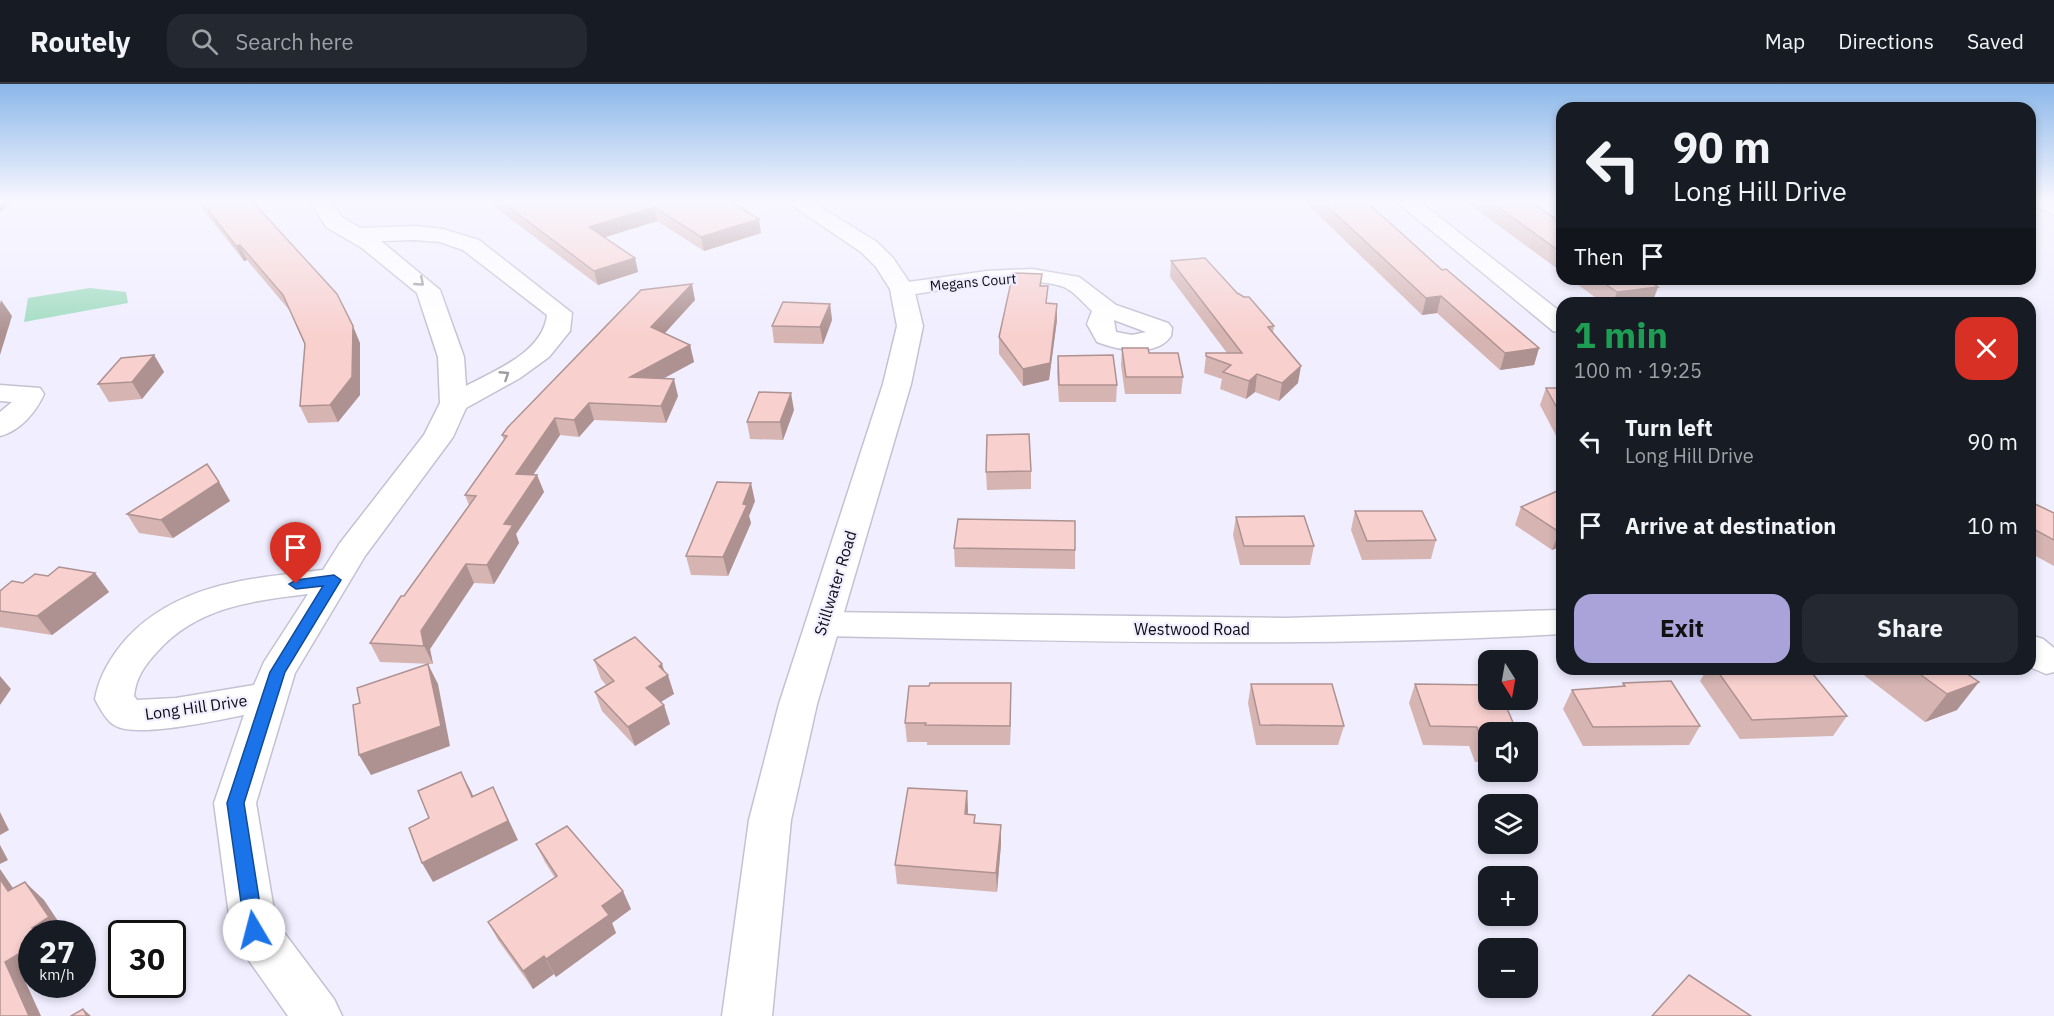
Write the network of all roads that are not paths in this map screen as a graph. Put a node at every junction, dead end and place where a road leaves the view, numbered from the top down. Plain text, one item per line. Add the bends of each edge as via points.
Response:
1 (373, 245) edge
2 (472, 245) edge
3 (867, 245) edge
4 (1461, 245) edge
5 (902, 289) junction
6 (1105, 309) dead end
7 (1556, 321) edge
8 (0, 393) edge
9 (454, 403) junction
10 (0, 427) edge
11 (334, 580) junction
12 (1556, 622) edge
13 (823, 624) junction
14 (270, 696) junction
15 (317, 1016) edge
16 (747, 1016) edge

1 -> 9 street, Long Hill Drive via 428,290 452,357
9 -> 2 street via 533,356 556,333 560,313
3 - 5 street, Stillwater Road via 885,263
4 - 7 street
5 - 6 street, Megans Court via 1017,277 1054,278 1078,285
5 - 13 street, Stillwater Road via 909,326 897,384
8 - 10 street via 30,394 26,405
9 - 11 street, Long Hill Drive via 438,437
11 - 14 street, Long Hill Drive via 278,672
11 - 14 street, Long Hill Drive via 238,592 196,604 170,617 142,644 117,678 114,699 128,715 176,713
12 - 13 street, Westwood Road via 1448,630
13 - 16 street, Stillwater Road via 798,704 770,820
14 - 15 street, Long Hill Drive via 235,803 254,930

